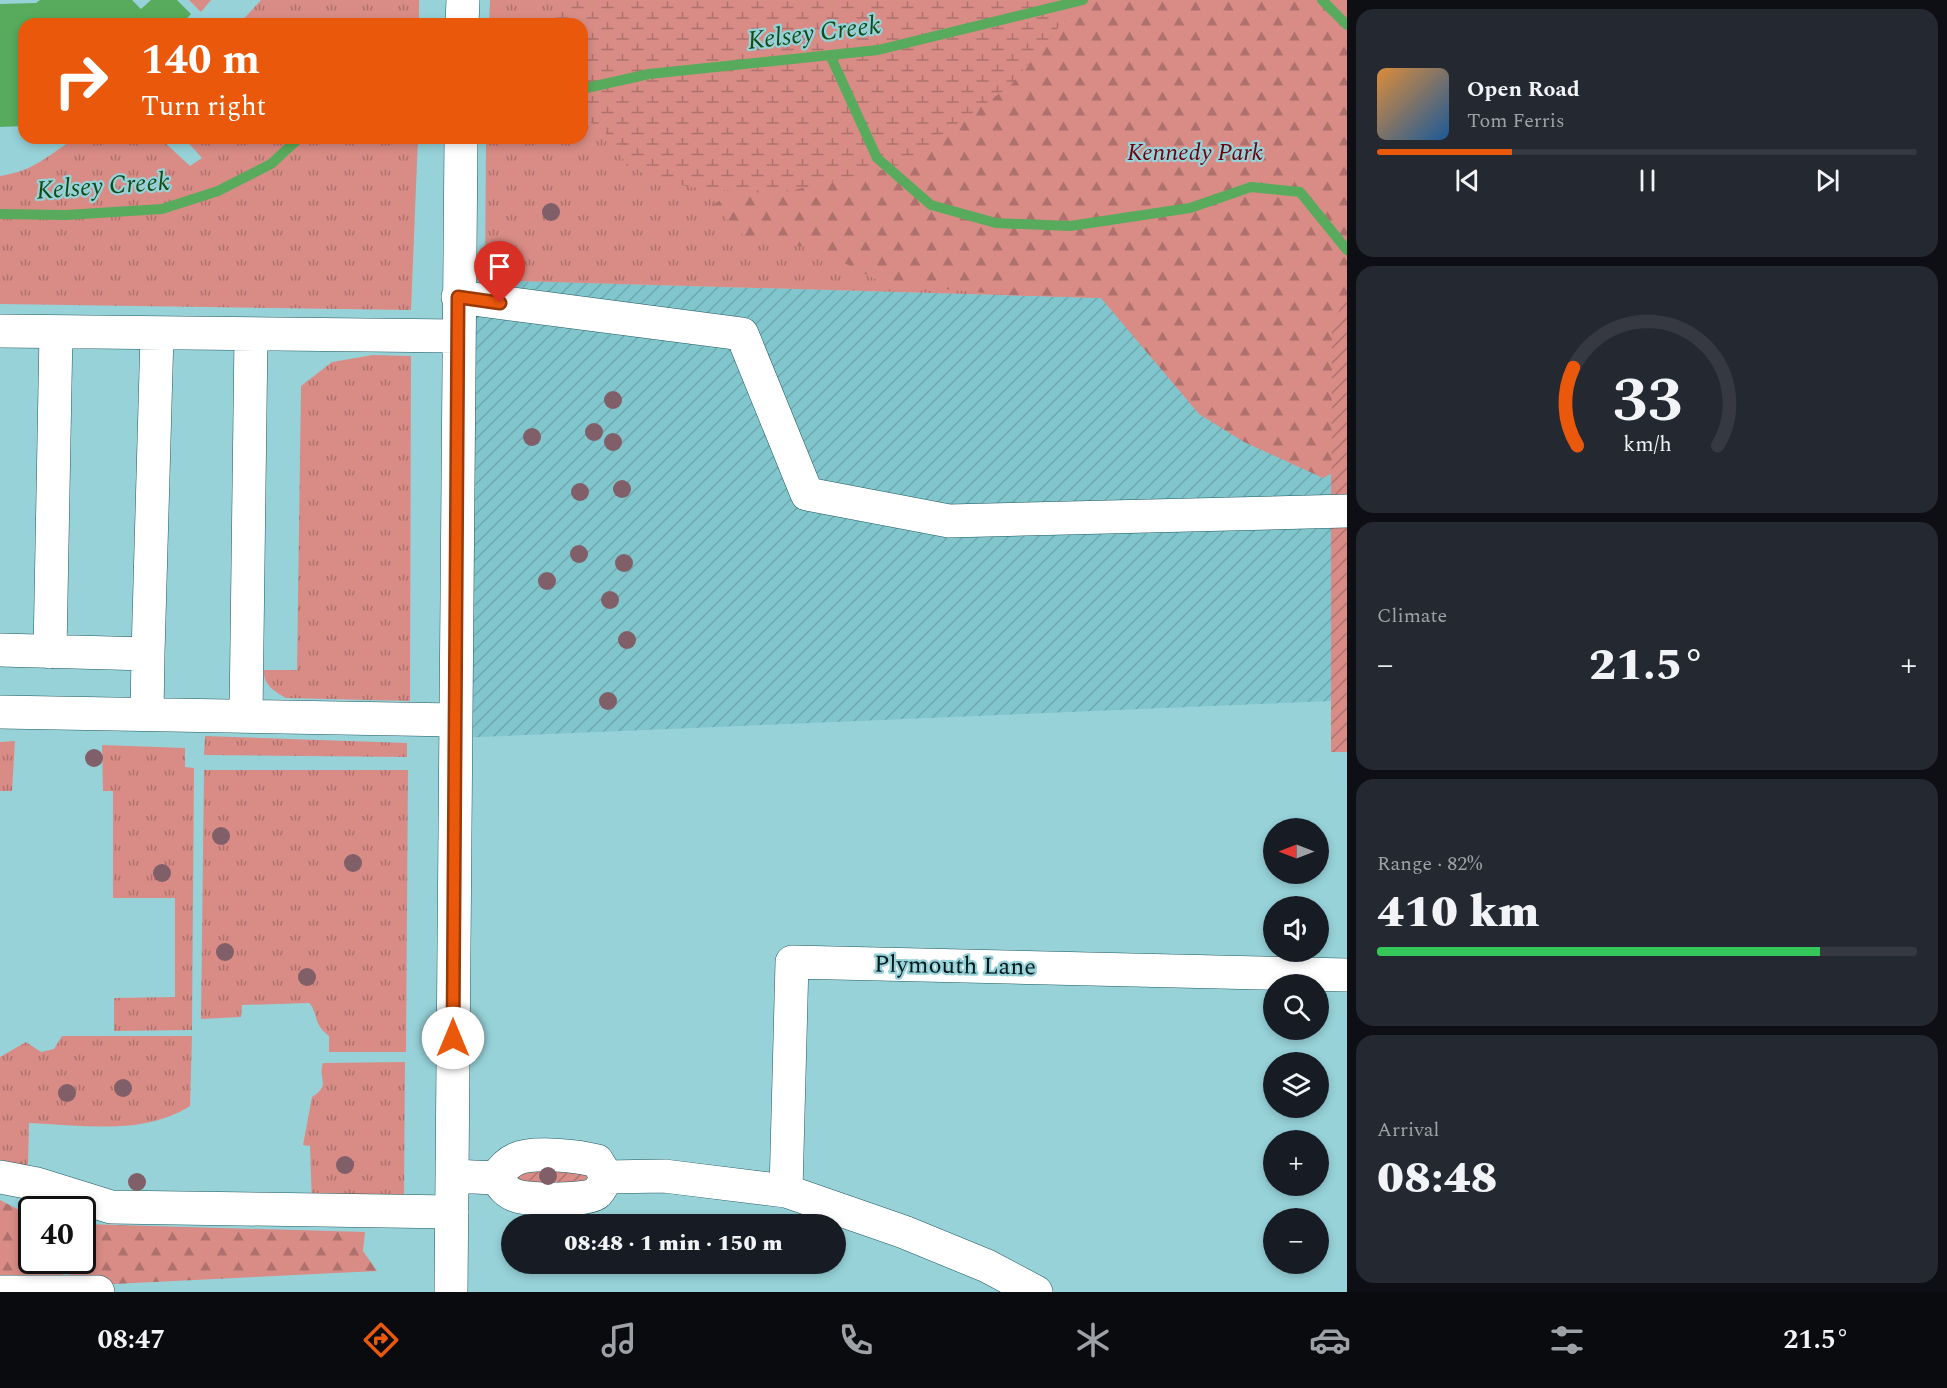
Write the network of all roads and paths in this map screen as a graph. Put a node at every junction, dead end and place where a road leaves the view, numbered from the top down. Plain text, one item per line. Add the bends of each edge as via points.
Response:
1 (463, 0) edge
2 (462, 18) edge
3 (461, 144) edge
4 (458, 297) junction
5 (0, 331) edge
6 (56, 332) junction
7 (157, 334) junction
8 (250, 335) junction
9 (457, 336) junction
10 (1347, 511) edge
11 (0, 650) edge
12 (50, 652) junction
13 (148, 654) junction
14 (0, 712) edge
15 (147, 714) junction
16 (246, 716) junction
17 (455, 720) junction
18 (1347, 975) edge
19 (452, 1176) junction
20 (0, 1177) edge
21 (786, 1191) junction
22 (452, 1212) junction
23 (0, 1292) edge
24 (98, 1292) edge
25 (451, 1292) edge
26 (1036, 1292) edge

1 - 2 street
3 - 4 street
4 - 9 street
4 - 10 street via 742,334 807,494 949,521
5 - 6 street
6 - 7 street
6 - 12 street
7 - 8 street
7 - 13 street
8 - 9 street
8 - 16 street
9 - 17 street
11 - 12 street
12 - 13 street
13 - 15 street
14 - 15 street
15 - 16 street
16 - 17 street
17 - 19 street
18 - 21 street, Plymouth Lane via 792,962
19 - 21 street via 496,1178 518,1197 588,1198 596,1194 607,1177 663,1176
19 - 22 street
20 - 22 street via 111,1207
21 - 26 street via 904,1232 987,1266
22 - 25 street
23 - 24 street

